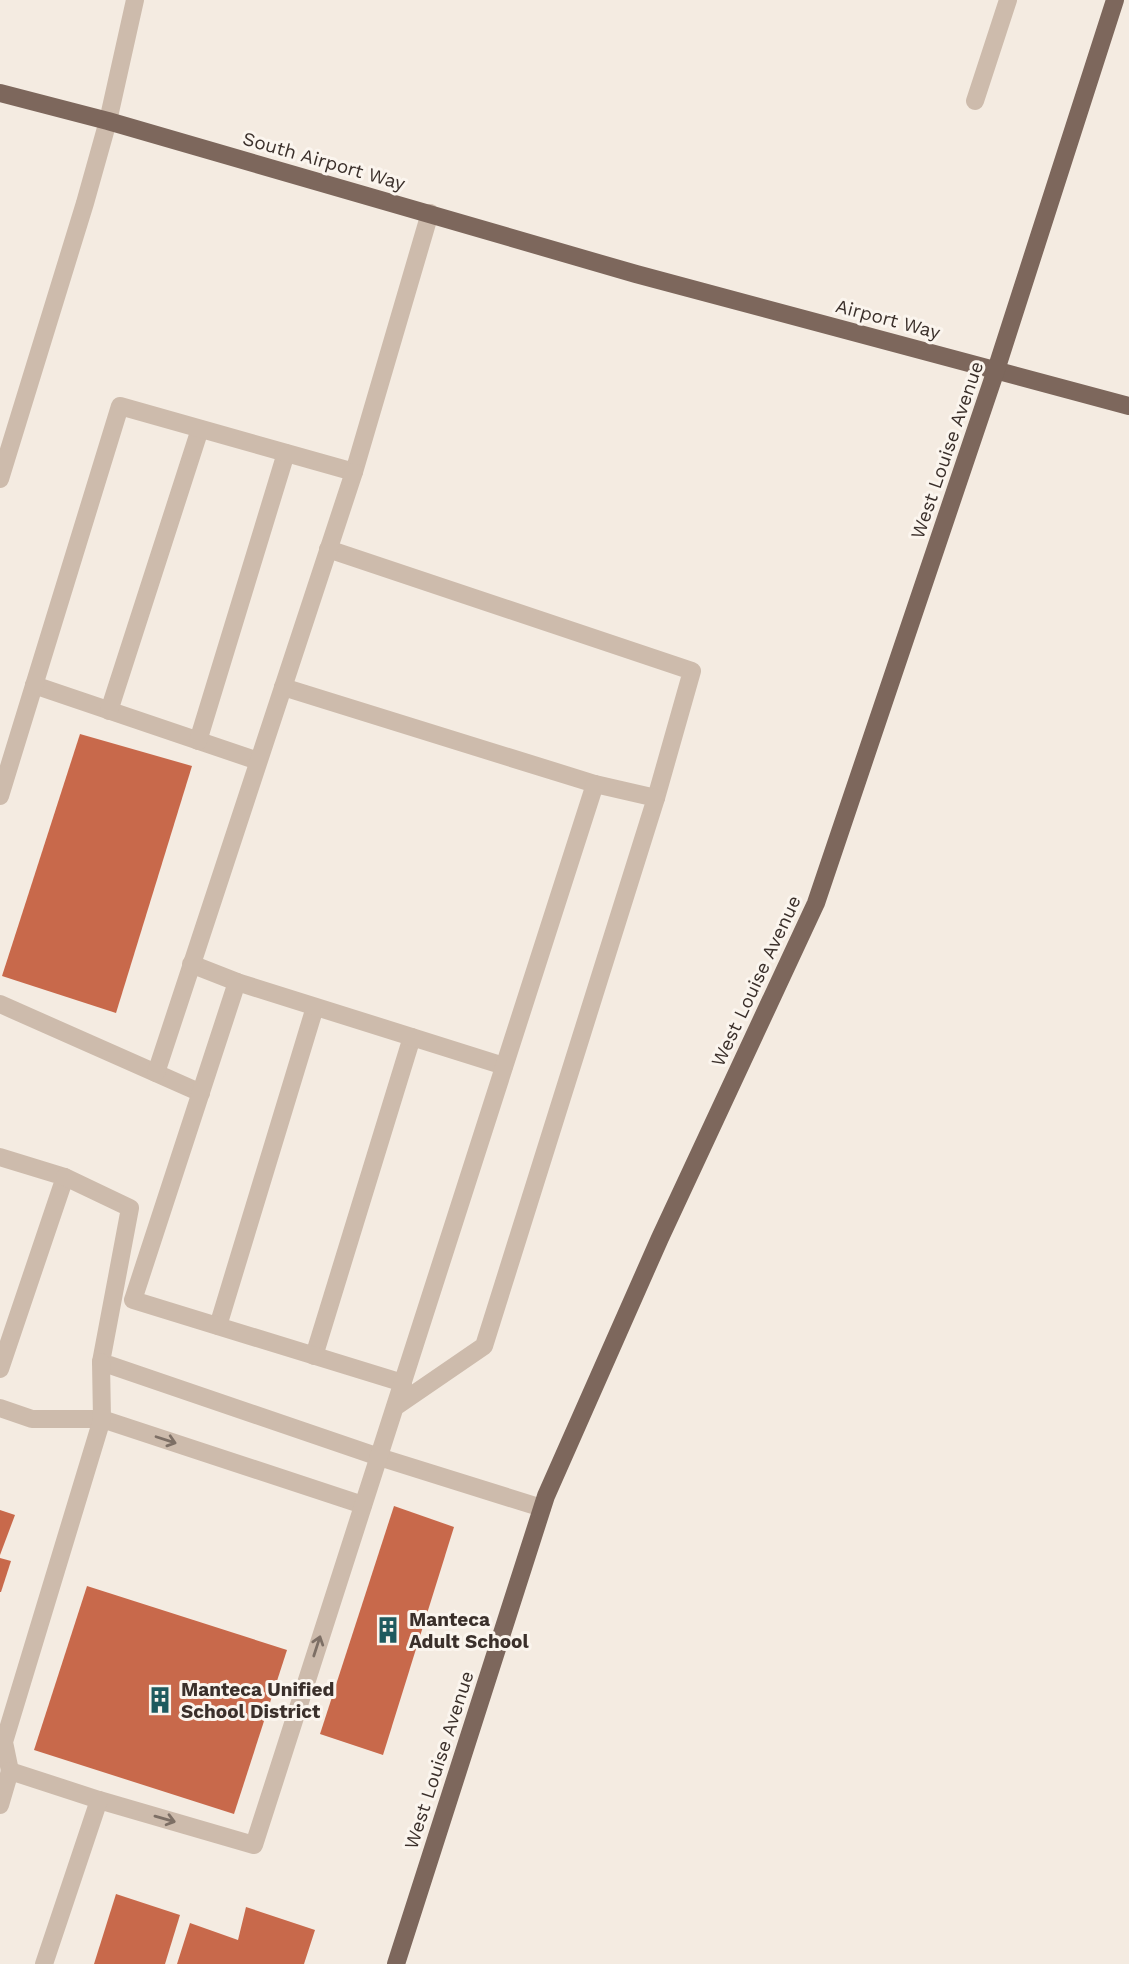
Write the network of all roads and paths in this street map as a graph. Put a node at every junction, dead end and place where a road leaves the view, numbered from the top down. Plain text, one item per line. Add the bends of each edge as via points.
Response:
1 (135, 0) edge
2 (1008, 0) edge
3 (1115, 0) edge
4 (0, 93) edge
5 (975, 100) dead end
6 (108, 121) junction
7 (430, 213) junction
8 (636, 274) joint
9 (996, 370) junction
10 (1129, 406) edge
11 (200, 429) junction
12 (286, 453) junction
13 (354, 472) junction
14 (0, 479) edge
15 (328, 549) junction
16 (34, 685) junction
17 (283, 687) junction
18 (109, 711) junction
19 (198, 741) junction
20 (258, 761) junction
21 (596, 784) junction
22 (0, 796) edge
23 (656, 798) junction
24 (191, 964) junction
25 (237, 982) junction
26 (0, 1004) edge
27 (315, 1007) junction
28 (412, 1037) junction
29 (505, 1066) junction
30 (156, 1073) junction
31 (201, 1093) junction
32 (0, 1157) edge
33 (65, 1177) junction
34 (114, 1294) junction
35 (133, 1300) junction
36 (218, 1326) junction
37 (314, 1356) junction
38 (101, 1362) junction
39 (0, 1369) edge
40 (402, 1383) junction
41 (395, 1407) junction
42 (0, 1408) edge
43 (102, 1419) junction
44 (379, 1457) junction
45 (363, 1506) junction
46 (542, 1508) junction
47 (10, 1771) junction
48 (99, 1800) junction
49 (0, 1805) edge
50 (44, 1964) edge
51 (396, 1964) edge

1 - 6 street
2 - 5 street
3 - 9 main road, West Louise Avenue
4 - 6 main road, South Airport Way
6 - 7 main road, South Airport Way
6 - 14 street
7 - 8 main road, South Airport Way
7 - 13 street
8 - 9 main road, Airport Way
9 - 10 main road, Airport Way
9 - 46 main road, West Louise Avenue via 816,903 660,1238
11 - 12 street
11 - 16 street via 120,407
11 - 18 street
12 - 13 street
12 - 19 street
13 - 15 street
15 - 17 street
15 - 23 street via 692,671
16 - 18 street
16 - 22 street
17 - 20 street
17 - 21 street
18 - 19 street
19 - 20 street
20 - 24 street
21 - 23 street
21 - 29 street
23 - 41 street via 484,1346
24 - 25 street
24 - 30 street
25 - 27 street
25 - 31 street
26 - 30 street
27 - 28 street
27 - 36 street
28 - 29 street
28 - 37 street
29 - 40 street
30 - 31 street
31 - 35 street
32 - 33 street
33 - 34 street via 130,1208
33 - 39 street
34 - 35 street
34 - 38 street
35 - 36 street
36 - 37 street
37 - 40 street
38 - 43 street
38 - 44 street
40 - 41 street
41 - 44 street
42 - 43 street via 32,1419
43 -> 45 street
43 - 47 street via 4,1742
44 - 45 street
44 - 46 street
48 -> 45 street via 254,1844
46 - 51 main road, West Louise Avenue
47 - 48 street
47 - 49 street
48 - 50 street

